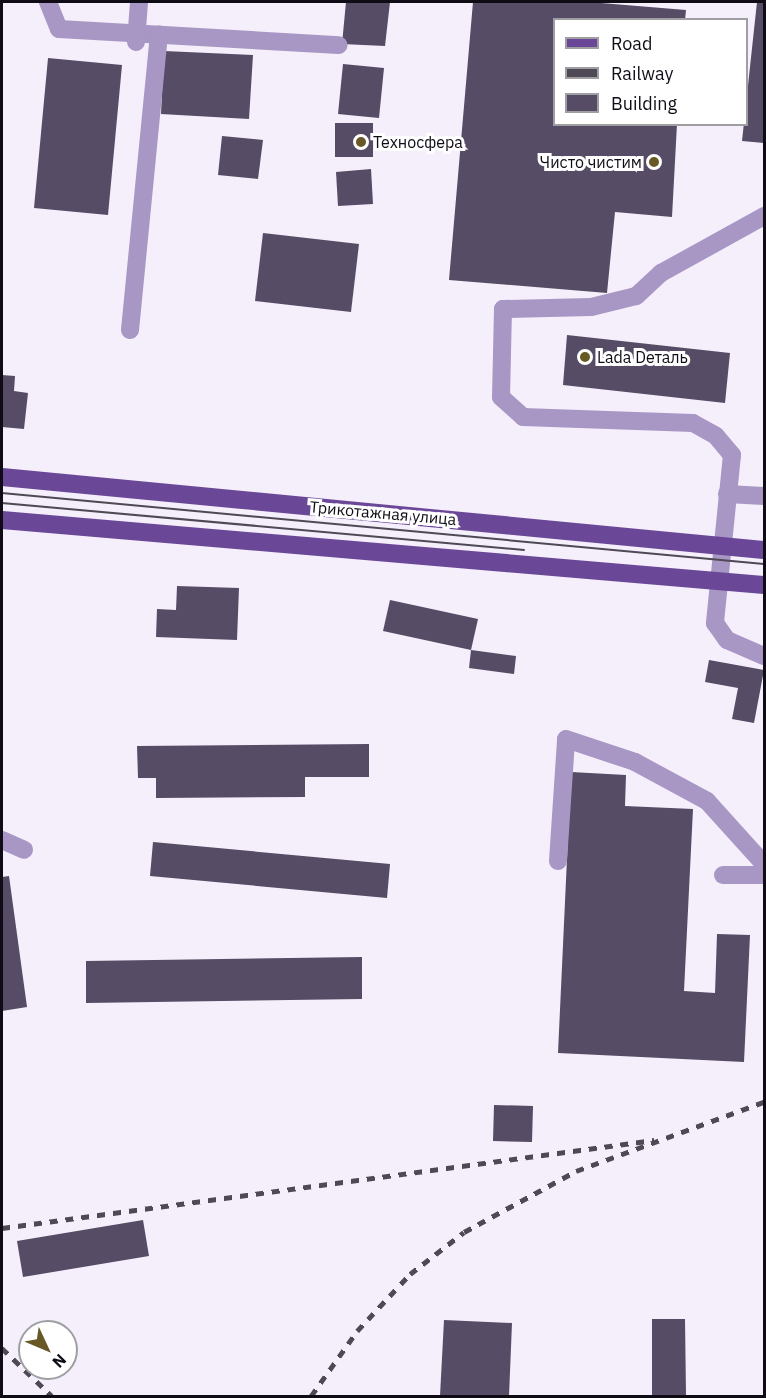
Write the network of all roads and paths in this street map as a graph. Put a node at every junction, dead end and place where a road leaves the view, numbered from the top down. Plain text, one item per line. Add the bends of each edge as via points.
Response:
1 (48, 2) edge
2 (140, 2) edge
3 (159, 34) junction
4 (136, 37) junction
5 (339, 45) dead end
6 (765, 216) edge
7 (130, 330) dead end
8 (2, 477) edge
9 (727, 494) junction
10 (765, 496) edge
11 (2, 519) edge
12 (723, 545) junction
13 (765, 550) edge
14 (721, 581) junction
15 (765, 585) edge
16 (765, 656) edge
17 (2, 840) edge
18 (24, 850) dead end
19 (558, 861) dead end
20 (765, 864) edge
21 (723, 875) dead end
22 (765, 875) edge

1 - 4 street via 59,29
2 - 4 street
3 - 4 street
3 - 5 street
3 - 7 street
6 - 9 street via 661,273 636,296 591,307 503,309 501,397 523,417 693,423 716,436 732,455
8 - 12 main road, Трикотажная улица
9 - 10 street
9 - 12 street
11 - 14 main road
12 - 13 main road, Трикотажная улица
12 - 14 street
14 - 15 main road
14 - 16 street via 716,623 727,640
17 - 18 street
19 - 20 street via 566,739 635,762 707,801
21 - 22 street

